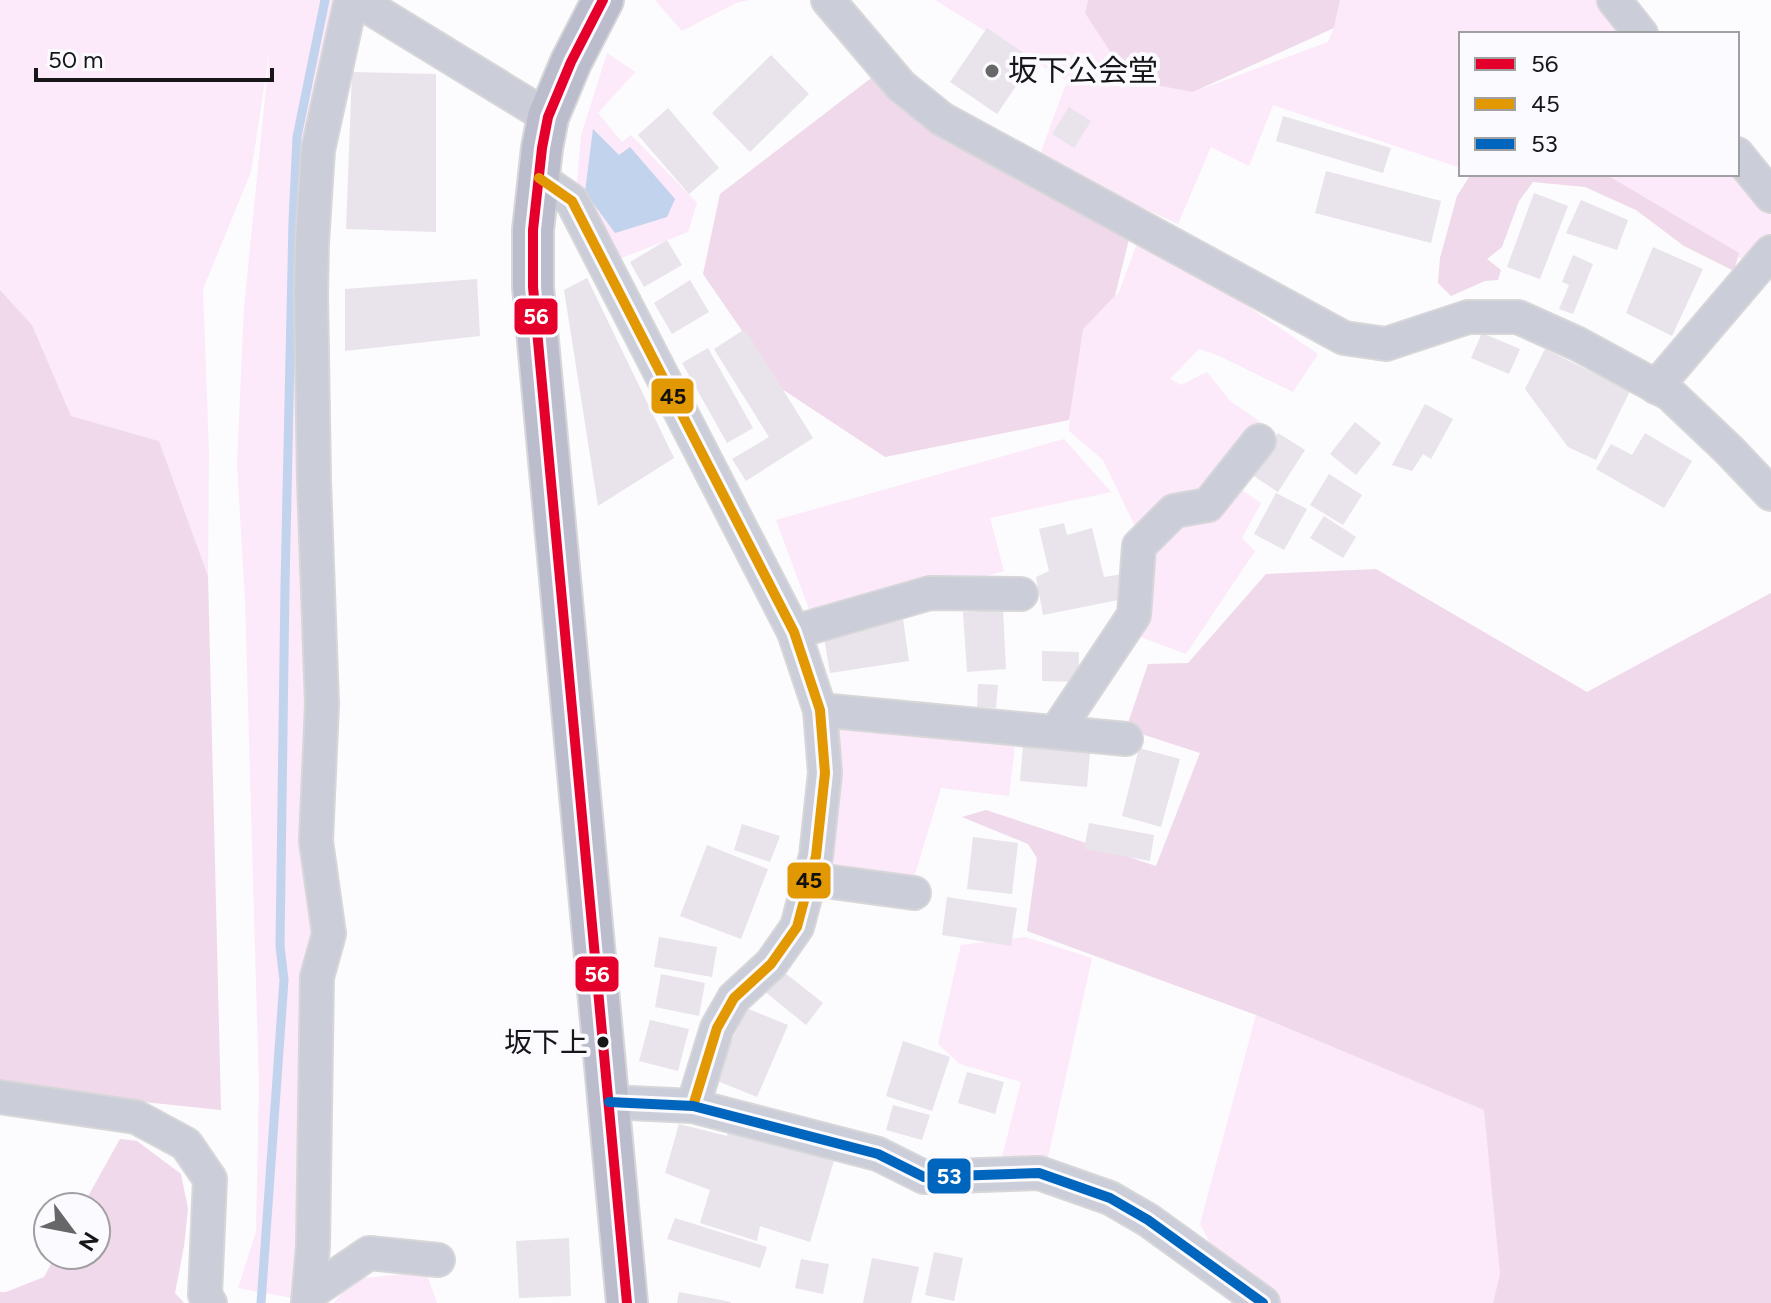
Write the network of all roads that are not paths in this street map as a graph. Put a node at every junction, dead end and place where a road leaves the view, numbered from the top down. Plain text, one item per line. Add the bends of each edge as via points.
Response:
1 (354, 0) edge
2 (603, 0) edge
3 (828, 0) edge
4 (1614, 0) edge
5 (1639, 32) edge
6 (548, 117) junction
7 (1739, 156) edge
8 (539, 178) junction
9 (1771, 196) edge
10 (1771, 252) edge
11 (1656, 387) junction
12 (1259, 441) dead end
13 (1771, 494) edge
14 (1021, 594) dead end
15 (794, 632) junction
16 (820, 710) junction
17 (1056, 732) junction
18 (1126, 739) dead end
19 (810, 879) junction
20 (914, 893) dead end
21 (0, 1097) edge
22 (609, 1102) junction
23 (693, 1106) junction
24 (438, 1260) dead end
25 (309, 1298) edge
26 (210, 1303) edge
27 (627, 1303) edge
28 (1263, 1303) edge

1 - 6 street
1 - 25 street via 318,150 312,242 322,704 316,841 329,934 317,977
2 - 6 main road
3 - 11 street via 901,86 942,119 1344,338 1386,344 1468,317 1518,317
4 - 5 street
6 - 8 main road
7 - 9 street
8 - 15 street via 572,201
8 - 22 main road via 533,287
10 - 11 street
11 - 13 street via 1710,431
12 - 17 street via 1208,505 1174,511 1139,546 1134,615
14 - 15 street via 930,593
15 - 16 street
16 - 17 street
16 - 19 street via 825,773
17 - 18 street
19 - 20 street
19 - 23 street via 797,927 771,964 734,998 717,1028
21 - 26 street via 136,1117 186,1144 210,1179 205,1295
22 - 23 street
22 - 27 main road
23 - 28 street via 878,1154 924,1177 1039,1173 1110,1198 1148,1220
24 - 25 street via 369,1253

